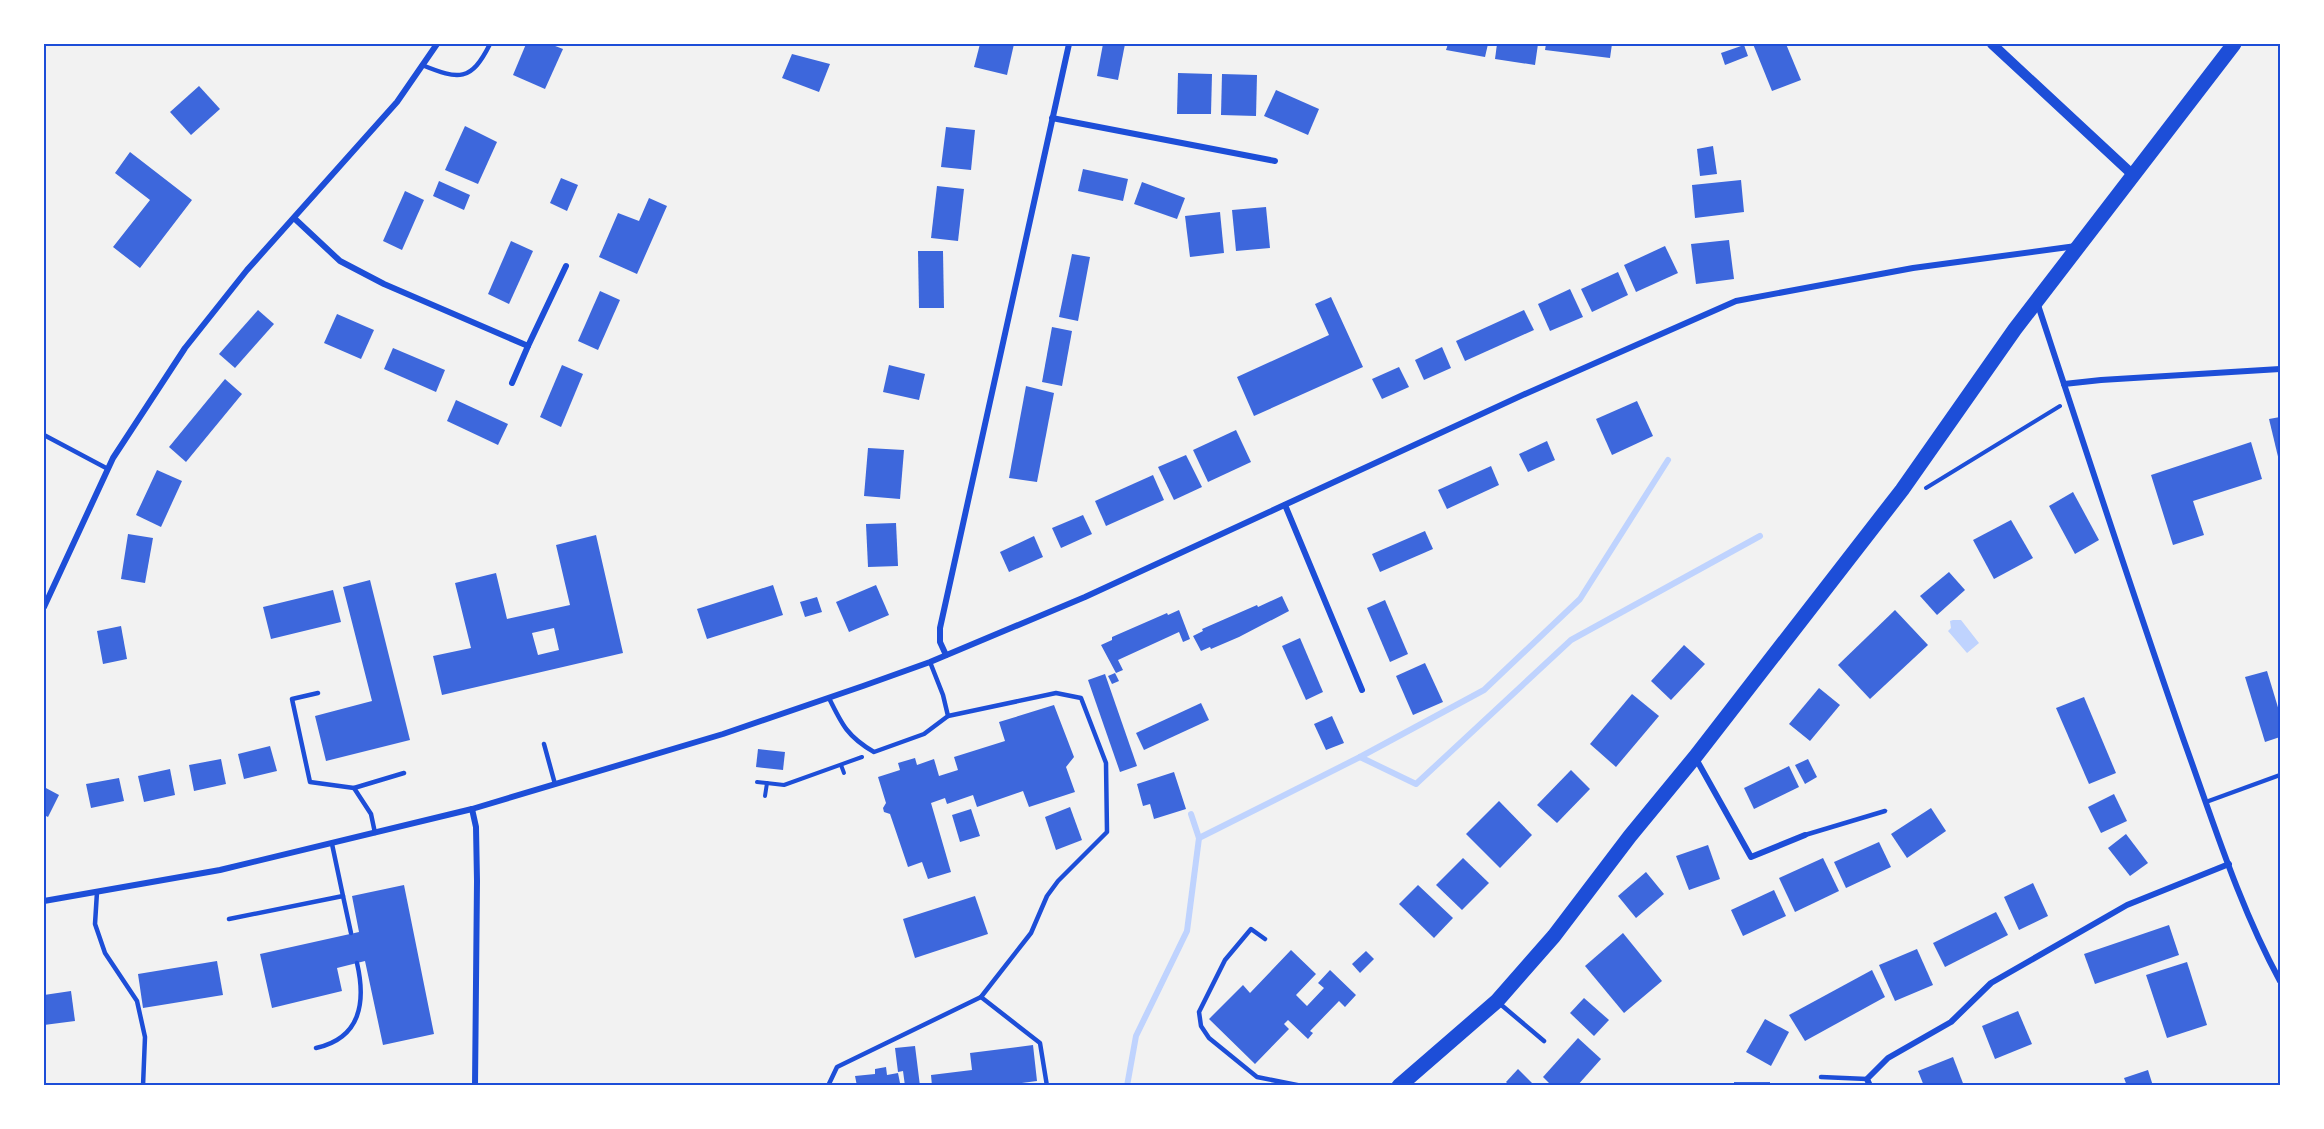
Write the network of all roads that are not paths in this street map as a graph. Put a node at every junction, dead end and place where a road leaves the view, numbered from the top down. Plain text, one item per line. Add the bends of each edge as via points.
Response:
1 (437, 44) edge
2 (490, 44) edge
3 (1069, 44) edge
4 (1992, 44) edge
5 (2234, 44) edge
6 (422, 65) junction
7 (1052, 118) junction
8 (1275, 161) dead end
9 (2133, 175) junction
10 (294, 218) junction
11 (2078, 246) junction
12 (566, 266) dead end
13 (2036, 301) junction
14 (528, 346) junction
15 (2280, 369) edge
16 (512, 382) dead end
17 (2064, 384) junction
18 (44, 435) edge
19 (108, 469) junction
20 (1285, 505) junction
21 (44, 607) edge
22 (946, 656) junction
23 (930, 662) junction
24 (1362, 690) dead end
25 (318, 693) dead end
26 (829, 698) junction
27 (948, 716) junction
28 (544, 744) dead end
29 (1695, 757) junction
30 (404, 773) dead end
31 (2280, 775) edge
32 (555, 784) junction
33 (354, 788) junction
34 (2206, 802) junction
35 (472, 809) junction
36 (1885, 811) dead end
37 (375, 833) junction
38 (1805, 835) joint
39 (332, 844) junction
40 (2229, 864) junction
41 (97, 892) junction
42 (343, 896) junction
43 (44, 901) edge
44 (229, 918) dead end
45 (351, 933) dead end
46 (1265, 939) dead end
47 (357, 963) dead end
48 (2280, 981) edge
49 (981, 997) junction
50 (1497, 1001) junction
51 (1544, 1041) dead end
52 (316, 1048) dead end
53 (1821, 1077) dead end
54 (1869, 1082) edge
55 (143, 1086) edge
56 (475, 1086) edge
57 (828, 1086) edge
58 (1047, 1086) edge
59 (1302, 1086) edge
60 (1399, 1086) edge

1 - 6 street
2 - 6 lane via 473,70 462,74
3 - 7 street
4 - 9 street
5 - 9 main road
6 - 10 street via 397,102
7 - 8 street
7 - 22 street via 940,628
9 - 11 main road
10 - 14 street via 340,261
10 - 19 street via 185,348
11 - 13 main road
11 - 20 street via 1912,268 1736,301
12 - 14 street
13 - 17 street
13 - 29 main road via 1902,490
14 - 16 street
15 - 17 street
17 - 34 street
18 - 19 lane
19 - 21 street
20 - 22 street
20 - 24 street
22 - 23 street
23 - 26 street
23 - 27 lane
25 - 33 lane via 292,699 310,782
26 - 27 lane via 843,728 874,752 924,734
26 - 32 street
27 - 49 lane via 1056,693 1081,698 1106,763 1107,832 1052,889 1031,933
28 - 32 lane
29 - 38 street via 1751,857
29 - 50 main road via 1554,936
30 - 33 lane
31 - 34 lane
32 - 35 street
33 - 37 lane via 371,814
34 - 40 street
35 - 37 street
35 - 56 street via 477,881
36 - 38 lane
37 - 39 street
39 - 41 street via 220,870
39 - 42 lane
40 - 48 street
40 - 54 street via 2127,905 1991,983 1951,1022 1888,1058
41 - 43 street
41 - 55 lane via 95,924 105,953 136,1001 145,1037
42 - 44 lane
42 - 45 lane
46 - 59 lane via 1251,930 1226,960 1199,1012 1201,1026 1209,1038 1257,1077
47 - 52 lane via 360,1006 352,1028
49 - 57 lane via 837,1067
49 - 58 lane via 1040,1044
50 - 51 lane
50 - 60 main road
53 - 54 lane

